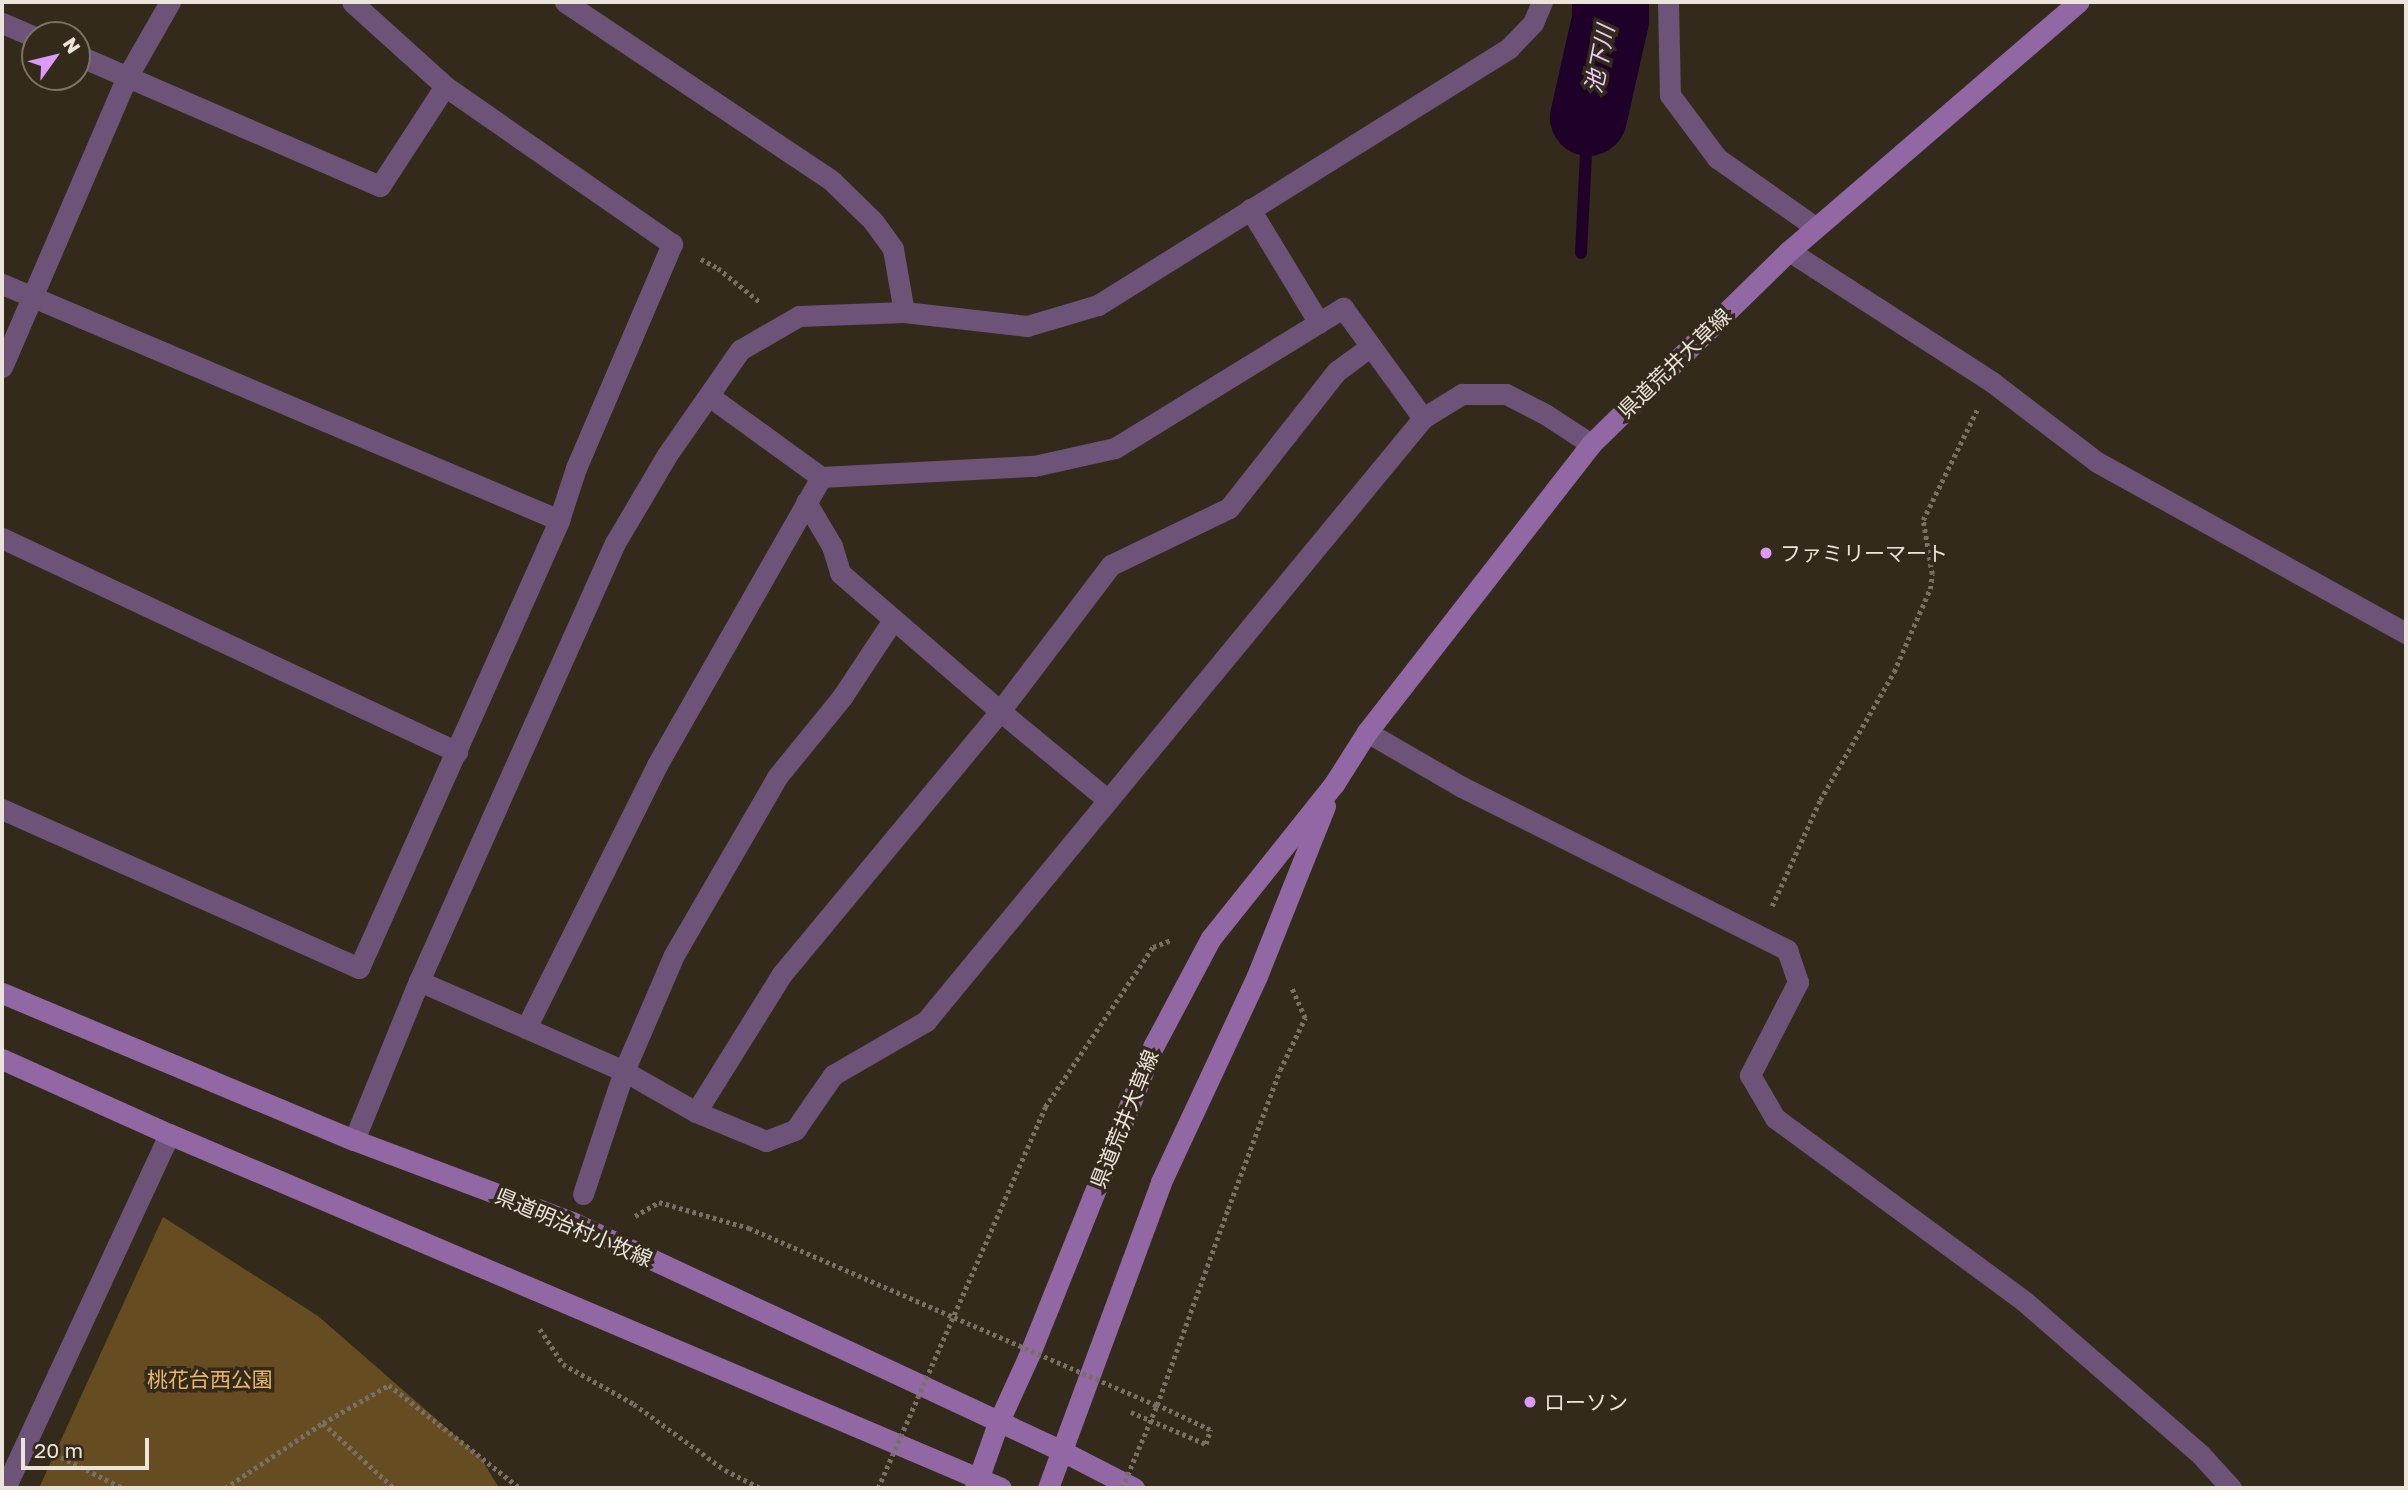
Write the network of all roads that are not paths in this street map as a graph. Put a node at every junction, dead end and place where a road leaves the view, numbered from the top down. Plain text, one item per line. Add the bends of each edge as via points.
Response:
1 (170, 2) edge
2 (352, 2) edge
3 (565, 2) edge
4 (1542, 2) edge
5 (1668, 2) edge
6 (2079, 2) edge
7 (2, 23) edge
8 (21, 31) edge
9 (91, 61) edge
10 (127, 77) junction
11 (445, 86) junction
12 (1250, 209) junction
13 (1815, 228) junction
14 (1789, 251) junction
15 (2, 284) edge
16 (31, 297) junction
17 (904, 313) junction
18 (1319, 323) junction
19 (1371, 346) junction
20 (2, 367) edge
21 (709, 396) junction
22 (1423, 418) junction
23 (1591, 444) junction
24 (821, 477) junction
25 (806, 502) junction
26 (559, 520) junction
27 (2, 538) edge
28 (893, 620) junction
29 (2406, 633) edge
30 (1000, 711) junction
31 (1367, 732) junction
32 (457, 752) junction
33 (1334, 784) junction
34 (1108, 800) junction
35 (2, 809) edge
36 (419, 981) junction
37 (2, 993) edge
38 (526, 1028) junction
39 (2, 1059) edge
40 (624, 1071) junction
41 (696, 1112) junction
42 (169, 1134) junction
43 (354, 1140) junction
44 (583, 1194) dead end
45 (998, 1423) junction
46 (1062, 1451) junction
47 (977, 1483) edge
48 (5, 1488) edge
49 (1001, 1488) edge
50 (1048, 1488) edge
51 (1134, 1488) edge
52 (2231, 1488) edge

1 - 10 street
2 - 11 street
3 - 17 street via 832,181 893,248
4 - 12 street via 1533,23 1509,48
5 - 13 street via 1670,95 1717,158
6 - 13 main road, 県道荒井大草線
7 - 8 street
9 - 10 street
10 - 11 street via 380,186
10 - 16 street
11 - 26 street via 672,244 576,468
12 - 17 street via 1098,305 1027,326
12 - 18 street
13 - 14 main road, 県道荒井大草線
14 - 23 main road, 県道荒井大草線
14 - 29 street via 1992,382 2098,462
15 - 16 street
16 - 20 street
16 - 26 street
17 - 21 street via 799,316 740,350
18 - 19 street via 1343,308
18 - 24 street via 1115,448 1034,466
19 - 22 street
19 - 30 street via 1337,371 1229,508 1111,565
21 - 24 street
21 - 36 street via 667,455 615,543
22 - 23 street via 1462,394 1507,394
22 - 34 street
23 - 31 main road, 県道荒井大草線
24 - 25 street
25 - 28 street via 832,546 840,573
25 - 38 street via 657,765
26 - 32 street
27 - 32 street
28 - 30 street
28 - 40 street via 842,697 777,777 674,955
30 - 34 street
30 - 41 street via 782,974
31 - 33 main road, 県道荒井大草線
31 - 52 street via 1462,786 1787,950 1798,982 1750,1075 1775,1118 2024,1301 2201,1455
32 - 35 street via 359,968
33 - 45 main road, 県道荒井大草線 via 1211,938 1154,1045
33 - 46 main road, 県道荒井大草線 via 1257,976 1161,1182
34 - 41 street via 926,1021 833,1074 795,1130 766,1141
36 - 38 street
36 - 43 street
37 - 43 main road, 県道明治村小牧線
38 - 40 street
39 - 42 main road
40 - 41 street
40 - 44 street
42 - 47 main road
42 - 48 street
43 - 45 main road, 県道明治村小牧線 via 572,1222
45 - 46 main road, 県道明治村小牧線
45 - 47 main road, 県道荒井大草線
46 - 50 main road, 県道荒井大草線
46 - 51 main road, 県道明治村小牧線
47 - 49 main road

